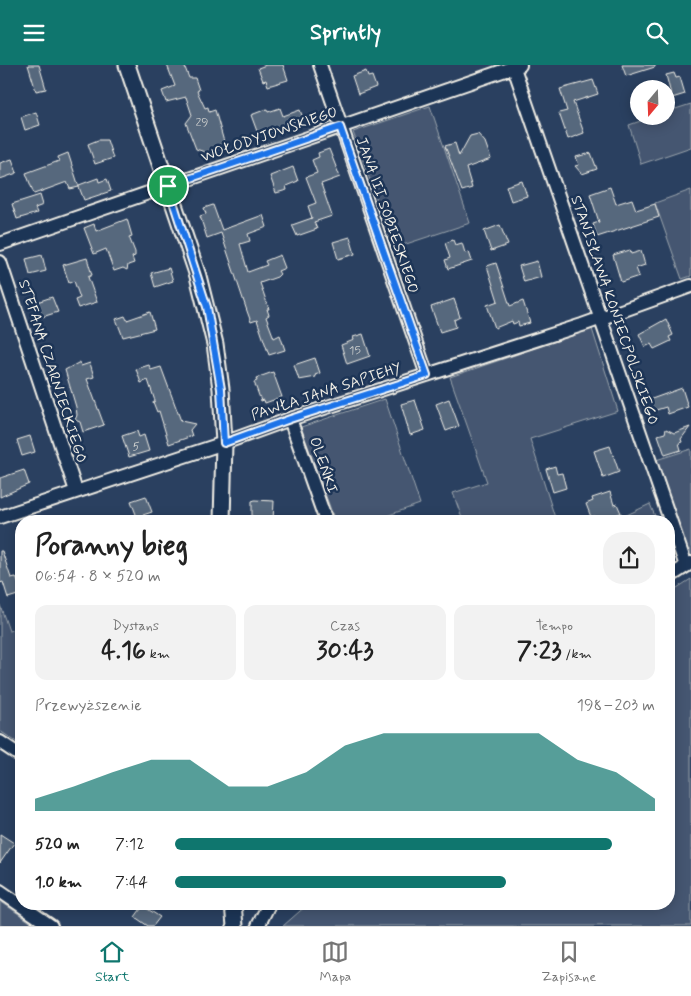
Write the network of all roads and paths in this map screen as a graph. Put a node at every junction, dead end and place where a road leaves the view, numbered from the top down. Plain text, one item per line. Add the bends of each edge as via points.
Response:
1 (127, 65) edge
2 (320, 65) edge
3 (516, 66) edge
4 (340, 127) junction
5 (168, 186) junction
6 (0, 244) edge
7 (0, 261) edge
8 (691, 286) edge
9 (601, 317) junction
10 (427, 375) junction
11 (290, 419) junction
12 (224, 443) junction
13 (76, 491) junction
14 (222, 515) edge
15 (324, 515) edge
16 (670, 515) edge
17 (0, 517) edge
18 (675, 528) edge
19 (688, 565) edge
20 (675, 573) edge
21 (0, 741) edge
22 (15, 752) edge
23 (0, 891) edge
24 (15, 901) edge
25 (28, 910) edge
26 (234, 910) edge
27 (266, 910) edge
28 (51, 926) edge
29 (235, 926) edge
30 (258, 926) edge

1 - 5 street
2 - 4 street, JANA III SOBIESKIEGO
3 - 4 street, WOŁODYJOWSKIEGO
3 - 9 street, STANISŁAWA KONIECPOLSKIEGO
4 - 5 street, WOŁODYJOWSKIEGO
4 - 10 street, JANA III SOBIESKIEGO
5 - 6 street, WOŁODYJOWSKIEGO
5 - 12 street via 207,307 221,389
7 - 13 street, STEFANA CZARNIECKIEGO
8 - 9 street, PAWŁA JANA SAPIEHY
9 - 10 street, PAWŁA JANA SAPIEHY
9 - 16 street, STANISŁAWA KONIECPOLSKIEGO
10 - 11 street, PAWŁA JANA SAPIEHY
11 - 12 street, PAWŁA JANA SAPIEHY
11 - 15 street, OLEŃKI
12 - 13 street, PAWŁA JANA SAPIEHY
12 - 14 street
13 - 17 street, PAWŁA JANA SAPIEHY
18 - 19 street, STANISŁAWA KONIECPOLSKIEGO
19 - 20 street
21 - 22 street
23 - 24 street
25 - 28 street
26 - 29 street
27 - 30 street

